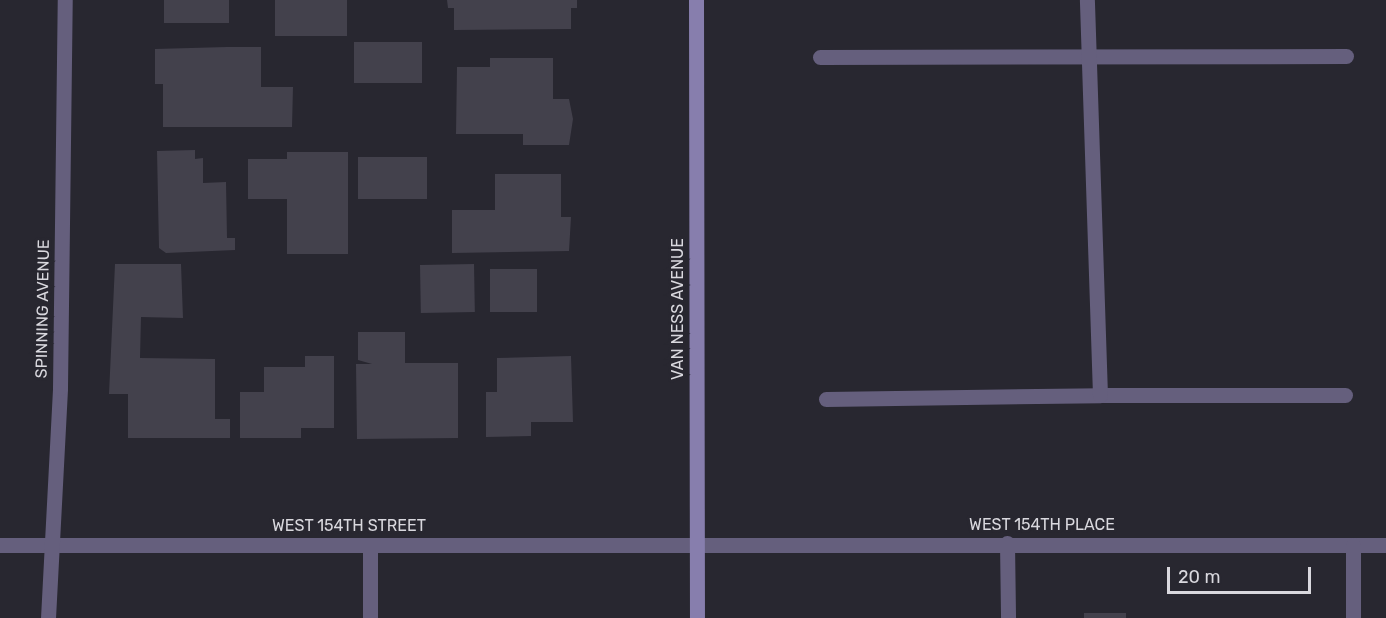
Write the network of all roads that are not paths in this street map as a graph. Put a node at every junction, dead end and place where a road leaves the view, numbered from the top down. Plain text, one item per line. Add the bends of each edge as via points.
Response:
1 (65, 0) edge
2 (696, 0) edge
3 (1087, 0) edge
4 (1088, 55) junction
5 (1346, 56) dead end
6 (820, 57) dead end
7 (1100, 395) junction
8 (1345, 395) dead end
9 (826, 399) dead end
10 (697, 542) junction
11 (1007, 543) junction
12 (0, 545) edge
13 (48, 545) junction
14 (370, 545) junction
15 (1353, 545) junction
16 (1386, 545) edge
17 (48, 618) edge
18 (370, 618) edge
19 (697, 618) edge
20 (1008, 618) edge
21 (1353, 618) edge

1 - 13 street, SPINNING AVENUE via 60,388
2 - 10 main road, VAN NESS AVENUE
3 - 4 street
4 - 5 street
4 - 6 street
4 - 7 street
7 - 8 street
7 - 9 street
10 - 11 street, WEST 154TH PLACE
10 - 14 street, WEST 154TH STREET
10 - 19 main road, VAN NESS AVENUE
11 - 15 street, WEST 154TH PLACE
11 - 20 street
12 - 13 street, WEST 154TH STREET
13 - 14 street, WEST 154TH STREET
13 - 17 street, SPINNING AVENUE
14 - 18 street
15 - 16 street, WEST 154TH PLACE
15 - 21 street

